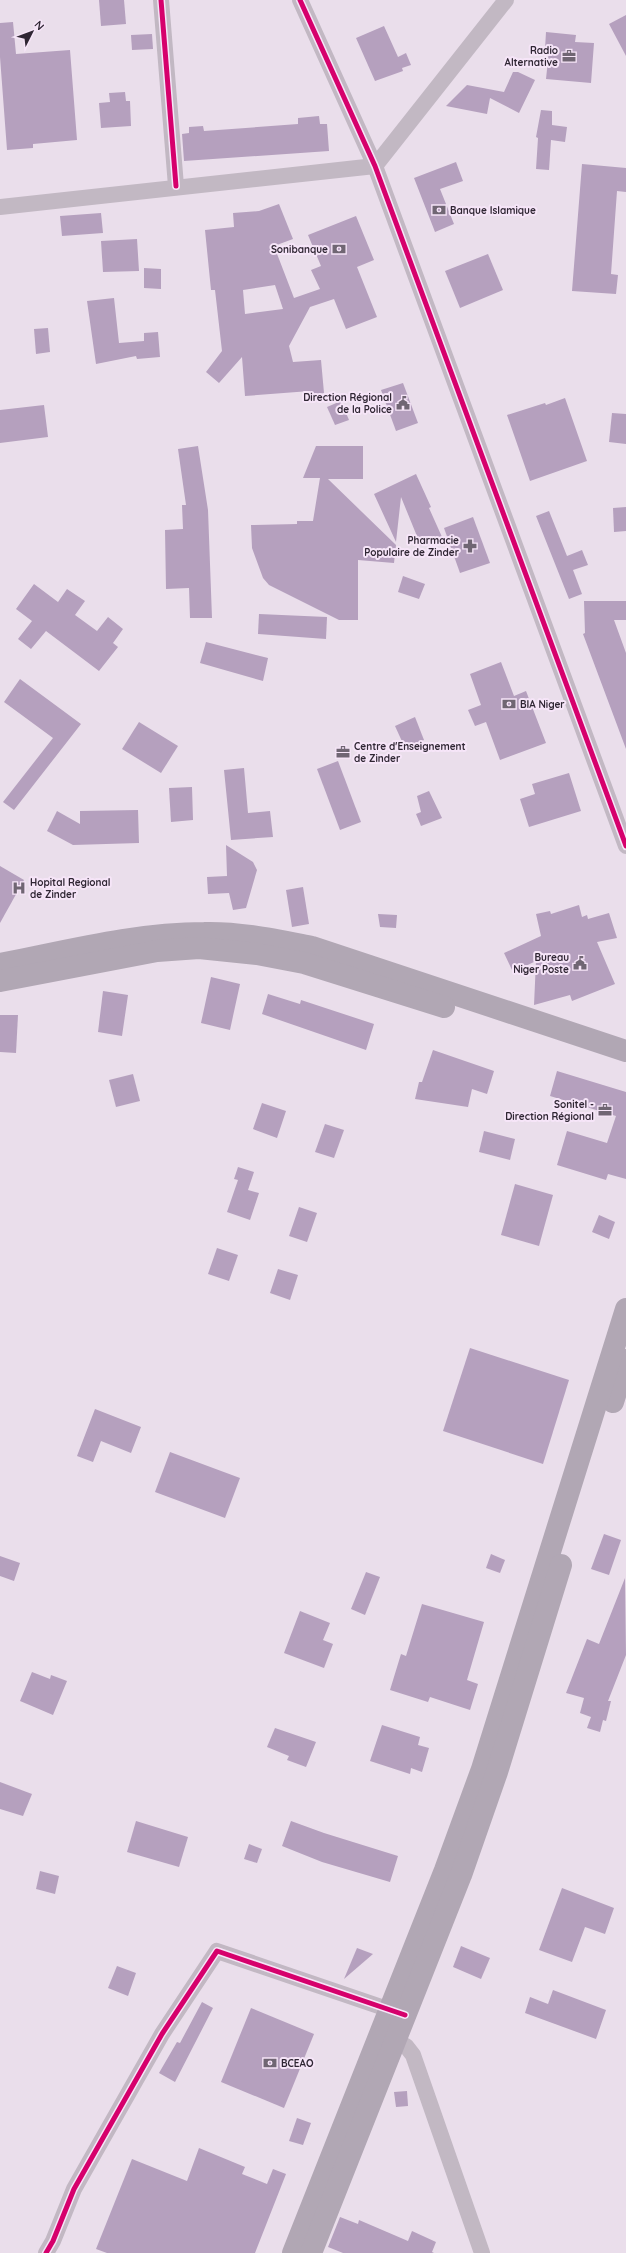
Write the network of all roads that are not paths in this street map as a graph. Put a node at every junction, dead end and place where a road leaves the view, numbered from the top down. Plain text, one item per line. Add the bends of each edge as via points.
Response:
1 (161, 0) edge
2 (300, 0) edge
3 (506, 0) edge
4 (375, 166) junction
5 (176, 186) junction
6 (0, 206) edge
7 (626, 846) edge
8 (0, 964) edge
9 (0, 981) edge
10 (626, 1051) edge
11 (626, 1065) edge
12 (626, 1309) edge
13 (626, 1360) edge
14 (525, 1655) junction
15 (397, 2012) junction
16 (388, 2036) junction
17 (46, 2253) edge
18 (293, 2253) edge
19 (311, 2253) edge
20 (482, 2253) edge

1 - 5 street
2 - 4 street
3 - 4 street
4 - 5 street
4 - 7 street
5 - 6 street
8 - 10 highway via 147,936 205,933 263,937 312,947
9 - 11 highway via 157,950 199,948 257,954 304,963
12 - 14 highway
13 - 14 highway
14 - 15 highway via 482,1769 453,1873
15 - 16 highway
15 - 17 street via 217,1951 162,2034 74,2189
16 - 18 highway
16 - 19 highway
16 - 20 street via 406,2046 413,2055

